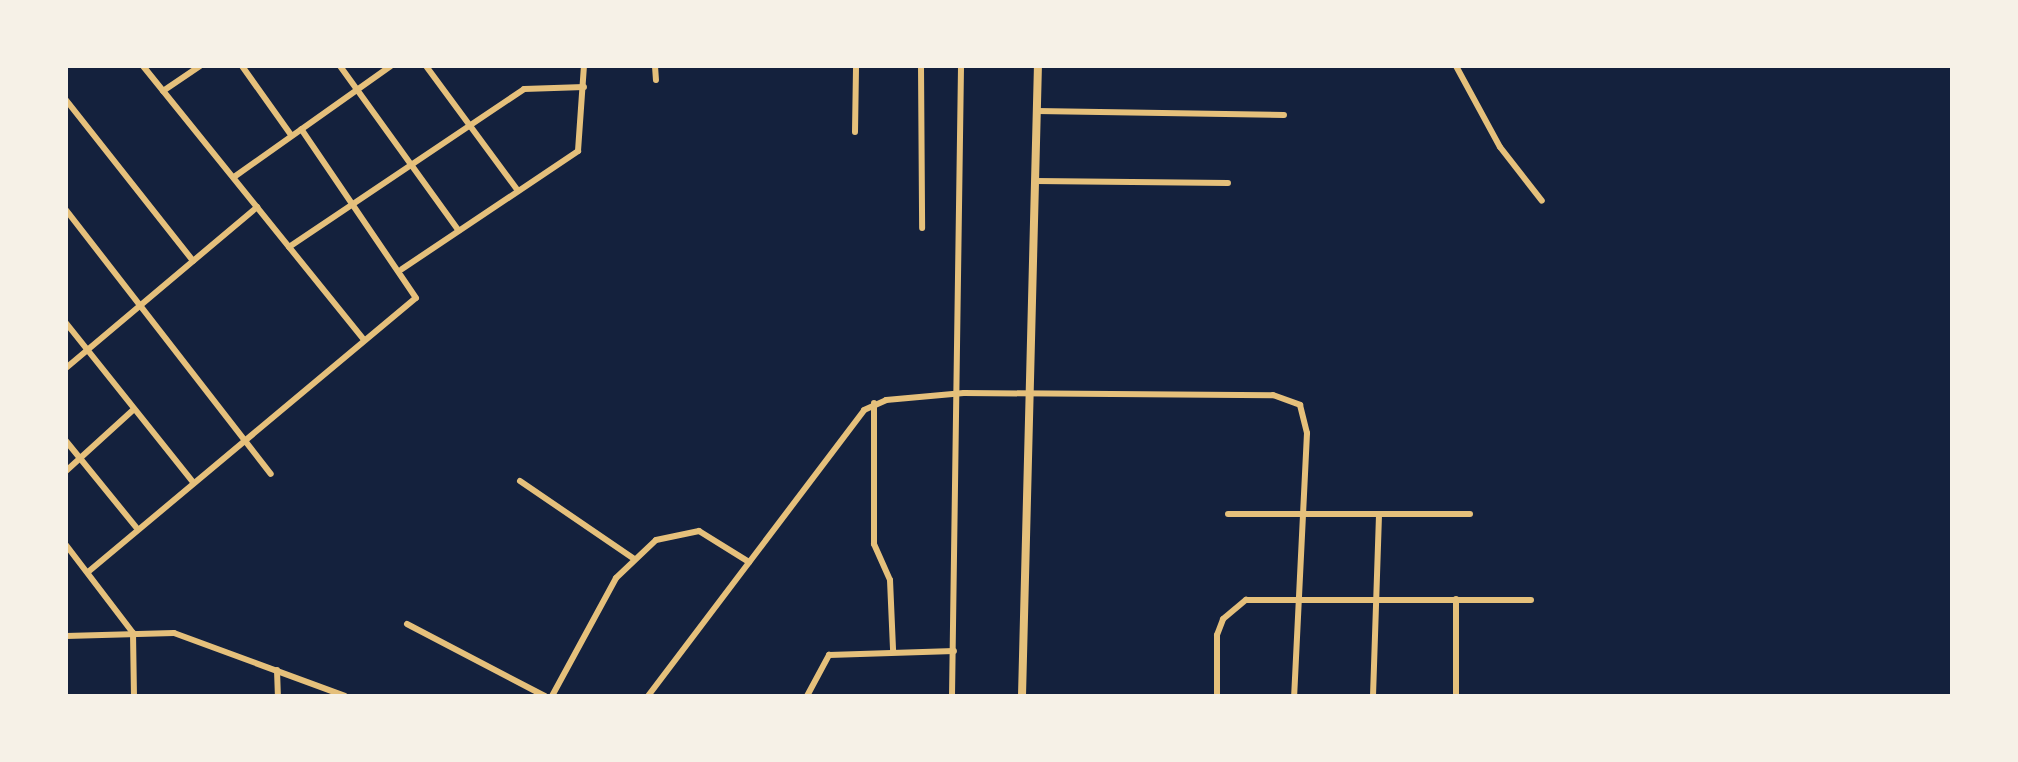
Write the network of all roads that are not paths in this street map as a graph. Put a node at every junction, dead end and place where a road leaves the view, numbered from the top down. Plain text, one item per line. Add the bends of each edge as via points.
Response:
1 (143, 66) edge
2 (200, 66) edge
3 (242, 66) edge
4 (340, 66) edge
5 (391, 66) edge
6 (426, 66) edge
7 (584, 66) edge
8 (655, 66) edge
9 (856, 66) edge
10 (921, 66) edge
11 (961, 66) edge
12 (1038, 66) edge
13 (1456, 66) edge
14 (656, 80) dead end
15 (584, 87) junction
16 (357, 90) junction
17 (163, 91) junction
18 (66, 100) edge
19 (1037, 111) junction
20 (1284, 115) dead end
21 (467, 122) junction
22 (301, 129) junction
23 (855, 132) dead end
24 (291, 135) junction
25 (408, 161) junction
26 (234, 177) junction
27 (1036, 181) junction
28 (1228, 183) dead end
29 (518, 191) junction
30 (1542, 201) dead end
31 (352, 202) junction
32 (257, 207) junction
33 (66, 210) edge
34 (922, 228) dead end
35 (459, 231) junction
36 (289, 247) junction
37 (193, 261) junction
38 (402, 269) junction
39 (140, 305) junction
40 (66, 323) edge
41 (364, 340) junction
42 (87, 351) junction
43 (66, 368) edge
44 (961, 393) junction
45 (1030, 396) junction
46 (874, 403) junction
47 (133, 410) junction
48 (245, 440) junction
49 (66, 441) edge
50 (80, 458) junction
51 (66, 471) edge
52 (271, 474) dead end
53 (192, 481) junction
54 (520, 481) dead end
55 (1228, 514) dead end
56 (1470, 514) dead end
57 (1379, 517) junction
58 (1299, 518) junction
59 (136, 527) junction
60 (66, 545) edge
61 (633, 558) junction
62 (749, 562) junction
63 (88, 572) junction
64 (1296, 597) junction
65 (1379, 598) junction
66 (1456, 599) junction
67 (1531, 600) dead end
68 (407, 624) dead end
69 (133, 633) junction
70 (66, 636) edge
71 (893, 650) junction
72 (954, 651) junction
73 (277, 670) junction
74 (540, 695) edge
75 (134, 696) edge
76 (278, 696) edge
77 (345, 696) edge
78 (552, 696) edge
79 (648, 696) edge
80 (807, 696) edge
81 (952, 696) edge
82 (1022, 696) edge
83 (1217, 696) edge
84 (1294, 696) edge
85 (1373, 696) edge
86 (1456, 696) edge

1 - 17 street
2 - 17 street
3 - 24 street
4 - 16 street
5 - 16 street
6 - 21 street
7 - 15 street
8 - 14 street
9 - 23 street
10 - 34 street
11 - 44 street
12 - 19 street
13 - 30 street via 1500,147
15 - 21 street via 524,89
15 - 29 street via 578,151
16 - 22 street
16 - 25 street
17 - 26 street
18 - 37 street
19 - 20 street
19 - 27 street
21 - 25 street
21 - 29 street
22 - 24 street
22 - 31 street
24 - 26 street
25 - 31 street
25 - 35 street
26 - 32 street
27 - 28 street
27 - 45 street
29 - 35 street
31 - 36 street
31 - 38 street
32 - 36 street
32 - 37 street
33 - 39 street
35 - 38 street
36 - 41 street
37 - 39 street
38 - 41 street via 416,298
39 - 42 street
39 - 48 street
40 - 42 street
41 - 48 street
42 - 43 street
42 - 47 street
44 - 45 street
44 - 46 street
44 - 72 street
45 - 58 street via 1290,397 1306,415
45 - 82 street
46 - 62 street
46 - 71 street via 874,544 890,580
47 - 50 street
47 - 53 street
48 - 52 street
48 - 53 street
49 - 50 street
50 - 51 street
50 - 59 street
53 - 59 street
54 - 61 street
55 - 58 street
56 - 57 street
57 - 58 street
57 - 65 street
58 - 64 street
59 - 63 street
60 - 63 street
61 - 62 street via 656,540 699,531
61 - 78 street
62 - 79 street
63 - 69 street
64 - 65 street
64 - 83 street via 1246,600 1223,619
64 - 84 street
65 - 66 street
65 - 85 street
66 - 67 street
66 - 86 street
68 - 74 street
69 - 70 street
69 - 73 street via 206,640
69 - 75 street
71 - 72 street
71 - 80 street via 829,655
72 - 81 street
73 - 76 street
73 - 77 street

